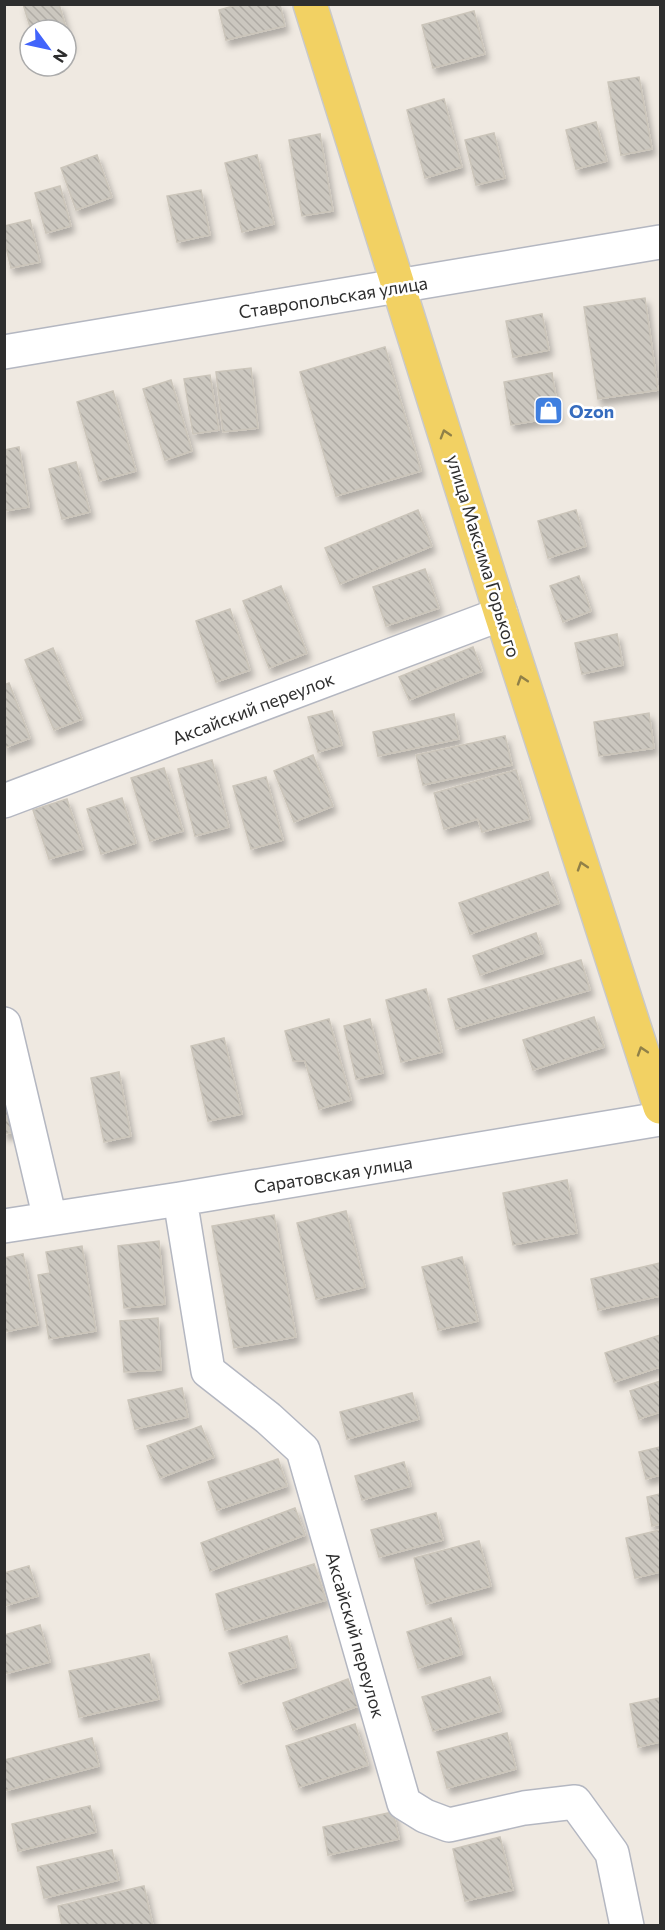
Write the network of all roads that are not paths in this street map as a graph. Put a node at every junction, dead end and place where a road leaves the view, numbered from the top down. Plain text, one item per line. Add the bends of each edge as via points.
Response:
1 (310, 4) edge
2 (660, 242) edge
3 (399, 286) junction
4 (4, 352) edge
5 (501, 614) junction
6 (4, 801) edge
7 (4, 1024) edge
8 (660, 1107) edge
9 (660, 1119) edge
10 (180, 1199) junction
11 (50, 1219) junction
12 (4, 1226) edge
13 (627, 1926) edge

1 - 3 main road, улица Максима Горького
2 - 3 street, Ставропольская улица
3 - 4 street, Ставропольская улица
5 -> 3 main road, улица Максима Горького
5 - 6 street, Аксайский переулок
8 -> 5 main road, улица Максима Горького
7 - 11 street
9 - 10 street, Саратовская улица
10 - 11 street, Саратовская улица
10 - 13 street, Аксайский переулок via 208,1371 303,1450 404,1803 449,1825 524,1808 575,1802 612,1853
11 - 12 street, Саратовская улица

